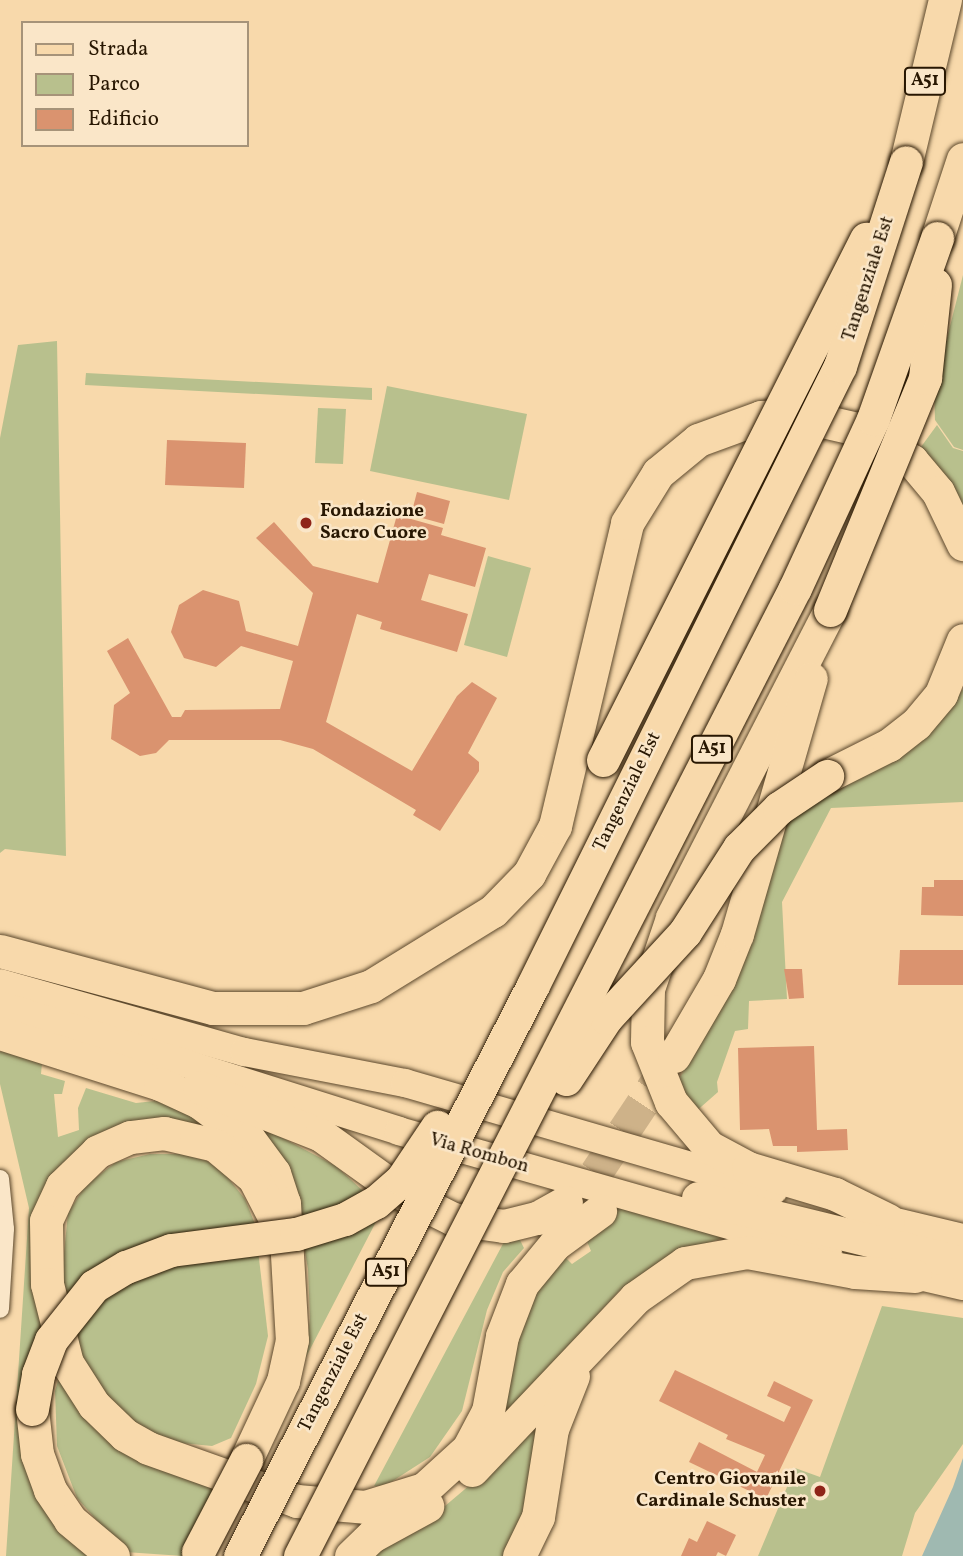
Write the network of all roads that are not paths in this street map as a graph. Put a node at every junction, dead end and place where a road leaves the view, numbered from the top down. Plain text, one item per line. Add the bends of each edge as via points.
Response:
1 (945, 0) edge
2 (963, 159) edge
3 (906, 162) junction
4 (937, 238) junction
5 (963, 544) edge
6 (830, 610) junction
7 (963, 640) edge
8 (0, 951) edge
9 (388, 977) junction
10 (0, 983) edge
11 (532, 987) junction
12 (0, 1005) edge
13 (8, 1035) edge
14 (674, 1055) tunnel mouth
15 (0, 1179) edge
16 (698, 1198) dead end
17 (566, 1202) tunnel mouth
18 (600, 1211) tunnel mouth
19 (888, 1220) junction
20 (963, 1238) edge
21 (287, 1242) junction
22 (458, 1247) junction
23 (963, 1263) edge
24 (915, 1276) junction
25 (963, 1286) edge
26 (0, 1309) edge
27 (596, 1342) junction
28 (113, 1556) edge
29 (196, 1556) edge
30 (240, 1556) edge
31 (300, 1556) edge
32 (351, 1556) edge
33 (519, 1556) edge

1 - 3 highway, Tangenziale Est / A51
2 - 4 highway, A51
3 - 9 highway, bridge via 546,866 521,900 488,928 422,965
3 - 11 highway, Tangenziale Est / A51, bridge via 840,366
4 - 6 highway, bridge via 925,378
4 - 22 highway, A51, bridge via 873,419 795,588
5 - 9 highway via 938,492 912,461 862,430 796,415 761,417 698,440 658,473 627,523 560,812 540,858 493,911
6 - 14 highway via 737,934 719,979
6 - 19 highway via 672,918 648,989 647,1042 671,1102 709,1146 748,1168 835,1194
7 - 22 highway, bridge via 941,694 916,724 889,745 817,782 779,808 739,848 675,946 593,1036 499,1206
8 - 9 highway via 169,1000 249,1012 318,1005
10 - 19 main road via 244,1052 405,1083 705,1172
11 - 28 highway, bridge via 485,1037 416,1163 390,1190 361,1210 321,1228 172,1250 110,1276 81,1298 51,1340 38,1374 33,1409 37,1454 50,1490 70,1520
11 - 30 highway, Tangenziale Est / A51, bridge
12 - 24 main road, Via Rombon via 412,1135
13 - 17 highway via 93,1054 272,1113 342,1147 402,1194 453,1219 504,1226 537,1218
13 - 21 highway via 160,1084 232,1123 274,1173 284,1203
15 - 26 street via 5,1229
16 - 23 highway
18 - 21 highway via 555,1244 522,1284 502,1336 488,1411 468,1449 424,1489 365,1507 297,1501 148,1448 125,1435 94,1405 67,1363 47,1284 46,1222 72,1173 104,1148 130,1137 164,1133 215,1145 254,1178
19 - 20 main road
21 - 29 highway, bridge via 290,1354 283,1381
22 - 31 highway, A51, bridge
24 - 25 main road, Via Rombon
24 - 27 highway via 855,1272 747,1252 702,1257 649,1285
27 - 32 highway via 448,1492 372,1536
27 - 33 highway via 576,1370 557,1412 543,1498

